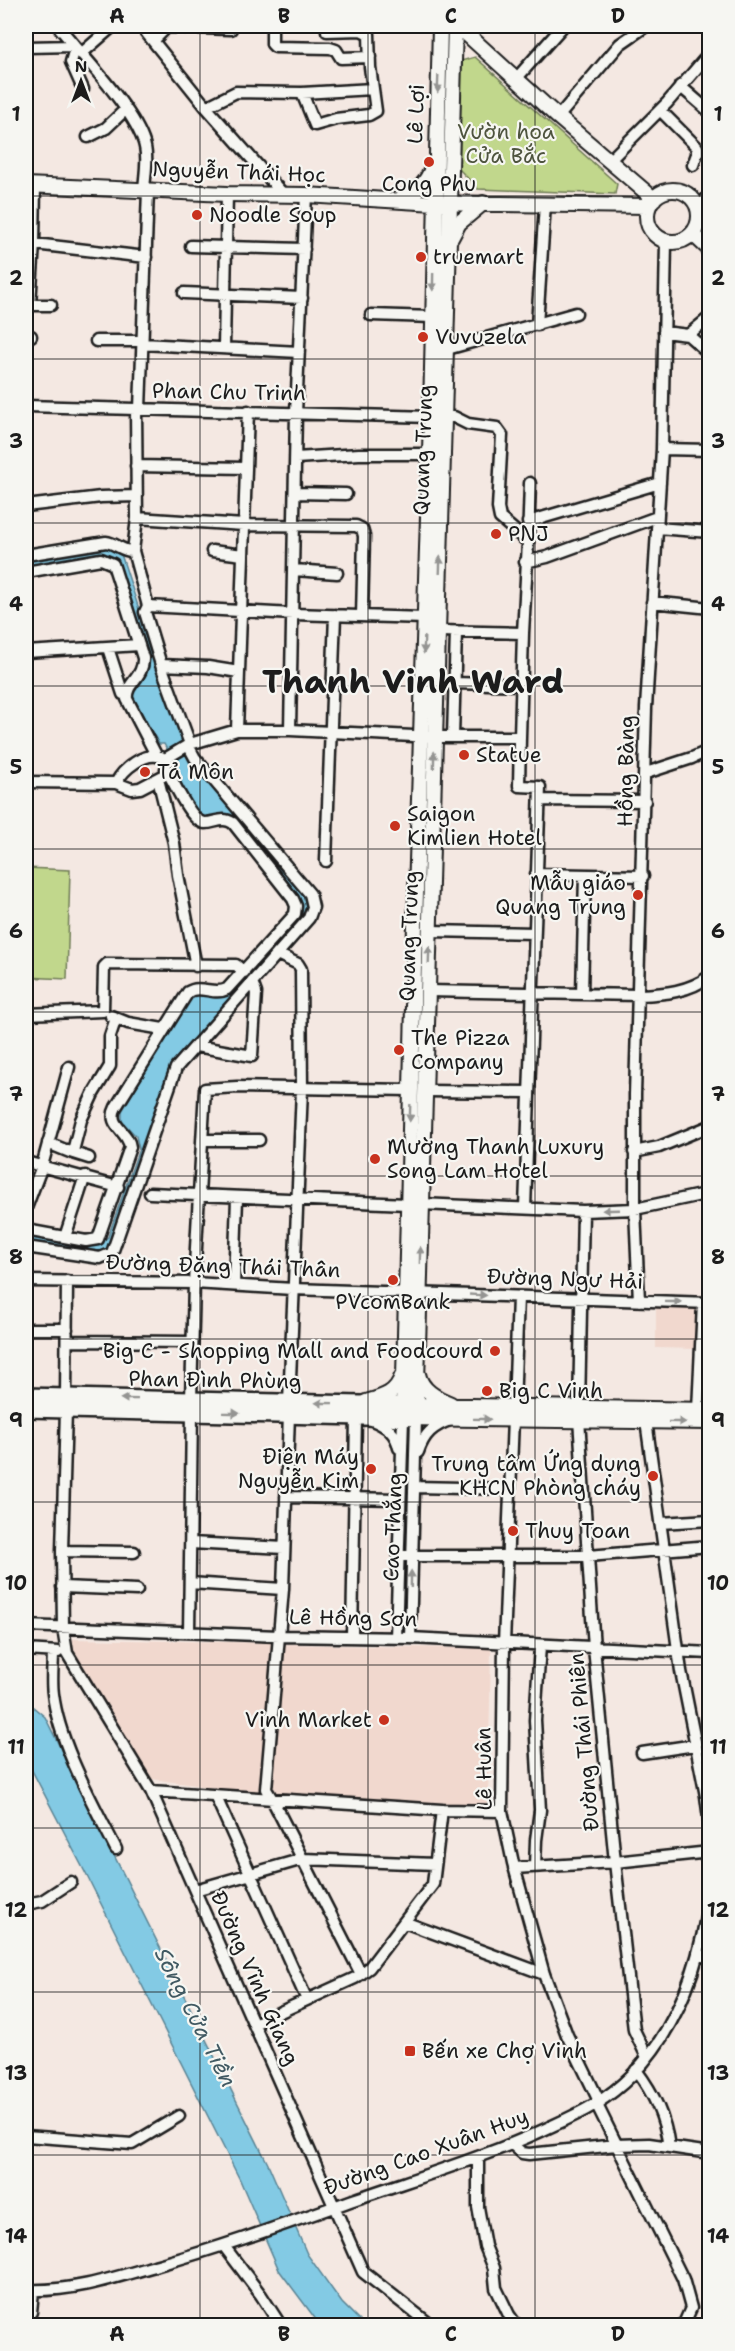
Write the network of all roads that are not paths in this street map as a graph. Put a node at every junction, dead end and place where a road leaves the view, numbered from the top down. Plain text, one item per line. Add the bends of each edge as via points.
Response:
1 (58, 26) edge
2 (113, 26) edge
3 (141, 26) edge
4 (232, 26) edge
5 (272, 26) edge
6 (440, 26) edge
7 (457, 26) edge
8 (563, 26) edge
9 (646, 26) edge
10 (327, 31) dead end
11 (154, 40) junction
12 (26, 48) edge
13 (78, 50) junction
14 (710, 56) edge
15 (370, 57) junction
16 (516, 79) junction
17 (680, 86) junction
18 (83, 89) dead end
19 (373, 89) junction
20 (302, 93) junction
21 (206, 107) junction
22 (125, 110) junction
23 (660, 110) junction
24 (710, 112) edge
25 (558, 117) junction
26 (88, 137) dead end
27 (436, 154) junction
28 (609, 161) junction
29 (693, 165) dead end
30 (30, 185) edge
31 (146, 190) junction
32 (227, 194) junction
33 (710, 194) edge
34 (283, 195) junction
35 (306, 195) junction
36 (396, 200) junction
37 (652, 202) junction
38 (435, 203) junction
39 (450, 203) junction
40 (483, 203) junction
41 (545, 204) junction
42 (704, 208) edge
43 (693, 234) junction
44 (666, 242) junction
45 (30, 243) edge
46 (191, 246) dead end
47 (226, 246) junction
48 (304, 249) junction
49 (710, 250) edge
50 (449, 255) junction
51 (146, 257) junction
52 (29, 266) edge
53 (184, 293) dead end
54 (225, 294) junction
55 (302, 298) junction
56 (28, 305) edge
57 (51, 305) dead end
58 (576, 313) dead end
59 (371, 315) dead end
60 (433, 317) junction
61 (710, 317) edge
62 (537, 326) junction
63 (664, 332) junction
64 (688, 335) junction
65 (96, 341) dead end
66 (142, 342) junction
67 (224, 348) junction
68 (447, 349) junction
69 (299, 352) junction
70 (710, 354) edge
71 (26, 406) edge
72 (138, 409) junction
73 (248, 411) junction
74 (297, 413) junction
75 (438, 417) junction
76 (662, 449) junction
77 (710, 450) edge
78 (430, 453) junction
79 (296, 458) junction
80 (136, 466) junction
81 (246, 468) junction
82 (530, 483) dead end
83 (660, 483) junction
84 (295, 493) junction
85 (346, 494) dead end
86 (137, 496) junction
87 (26, 506) edge
88 (137, 518) junction
89 (528, 522) junction
90 (657, 523) junction
91 (244, 525) junction
92 (294, 526) junction
93 (710, 532) edge
94 (528, 542) junction
95 (133, 551) junction
96 (212, 551) dead end
97 (26, 555) edge
98 (243, 555) junction
99 (525, 562) junction
100 (294, 570) junction
101 (26, 572) edge
102 (337, 573) dead end
103 (652, 602) junction
104 (148, 606) junction
105 (710, 608) edge
106 (242, 611) junction
107 (293, 614) junction
108 (335, 615) junction
109 (362, 616) junction
110 (425, 618) junction
111 (438, 630) junction
112 (456, 632) junction
113 (523, 633) junction
114 (139, 645) junction
115 (108, 648) junction
116 (26, 652) edge
117 (160, 664) junction
118 (239, 672) junction
119 (454, 683) junction
120 (522, 685) junction
121 (126, 694) junction
122 (237, 730) junction
123 (290, 730) junction
124 (331, 732) junction
125 (428, 737) junction
126 (453, 737) junction
127 (520, 737) junction
128 (188, 745) junction
129 (710, 750) edge
130 (164, 760) junction
131 (646, 773) junction
132 (158, 779) junction
133 (26, 782) edge
134 (116, 783) junction
135 (540, 800) junction
136 (645, 801) junction
137 (417, 849) junction
138 (432, 849) junction
139 (326, 861) dead end
140 (536, 874) junction
141 (585, 875) junction
142 (643, 876) junction
143 (430, 931) junction
144 (534, 933) junction
145 (277, 954) junction
146 (196, 966) junction
147 (244, 972) junction
148 (710, 976) edge
149 (252, 982) junction
150 (428, 991) junction
151 (532, 993) junction
152 (582, 994) junction
153 (639, 995) junction
154 (103, 1011) junction
155 (26, 1014) edge
156 (116, 1018) junction
157 (164, 1029) junction
158 (196, 1046) junction
159 (69, 1067) dead end
160 (302, 1089) junction
161 (411, 1090) junction
162 (426, 1091) junction
163 (528, 1092) junction
164 (710, 1126) edge
165 (202, 1140) junction
166 (259, 1140) dead end
167 (48, 1143) junction
168 (70, 1152) junction
169 (634, 1152) junction
170 (89, 1158) dead end
171 (26, 1162) edge
172 (42, 1166) junction
173 (84, 1176) junction
174 (118, 1186) junction
175 (150, 1193) dead end
176 (710, 1193) edge
177 (200, 1195) junction
178 (237, 1198) junction
179 (297, 1198) junction
180 (407, 1204) junction
181 (421, 1204) junction
182 (26, 1208) edge
183 (525, 1208) junction
184 (635, 1209) junction
185 (583, 1211) junction
186 (26, 1230) edge
187 (65, 1237) junction
188 (26, 1247) edge
189 (26, 1281) edge
190 (67, 1281) junction
191 (194, 1283) junction
192 (234, 1285) junction
193 (293, 1289) junction
194 (413, 1292) junction
195 (518, 1297) junction
196 (582, 1299) junction
197 (639, 1301) junction
198 (706, 1303) edge
199 (26, 1329) edge
200 (67, 1329) junction
201 (67, 1341) junction
202 (192, 1342) junction
203 (411, 1369) junction
204 (26, 1396) edge
205 (66, 1403) junction
206 (192, 1407) junction
207 (289, 1408) junction
208 (26, 1409) edge
209 (704, 1410) edge
210 (359, 1412) junction
211 (410, 1412) junction
212 (455, 1412) junction
213 (513, 1413) junction
214 (579, 1414) junction
215 (647, 1415) junction
216 (710, 1422) edge
217 (402, 1461) junction
218 (415, 1462) junction
219 (414, 1487) junction
220 (510, 1489) junction
221 (285, 1497) junction
222 (354, 1498) junction
223 (400, 1499) junction
224 (710, 1520) edge
225 (660, 1523) junction
226 (191, 1543) junction
227 (710, 1546) edge
228 (284, 1548) junction
229 (664, 1548) junction
230 (62, 1551) junction
231 (134, 1552) dead end
232 (508, 1554) junction
233 (399, 1556) junction
234 (412, 1556) junction
235 (588, 1556) junction
236 (190, 1583) junction
237 (62, 1587) junction
238 (284, 1589) junction
239 (137, 1590) dead end
240 (26, 1626) edge
241 (63, 1628) junction
242 (189, 1632) junction
243 (279, 1636) junction
244 (352, 1637) junction
245 (396, 1638) junction
246 (410, 1638) junction
247 (504, 1644) junction
248 (540, 1646) junction
249 (594, 1648) junction
250 (26, 1650) edge
251 (53, 1652) junction
252 (679, 1652) junction
253 (68, 1653) junction
254 (710, 1653) edge
255 (694, 1744) junction
256 (642, 1753) dead end
257 (707, 1788) edge
258 (151, 1791) junction
259 (215, 1795) junction
260 (272, 1799) junction
261 (442, 1810) junction
262 (502, 1811) junction
263 (710, 1826) edge
264 (116, 1849) dead end
265 (710, 1852) edge
266 (303, 1859) junction
267 (615, 1862) junction
268 (435, 1864) junction
269 (535, 1866) junction
270 (514, 1868) junction
271 (250, 1873) junction
272 (71, 1882) dead end
273 (195, 1890) junction
274 (710, 1890) edge
275 (26, 1904) edge
276 (404, 1922) junction
277 (698, 1953) junction
278 (710, 1959) edge
279 (361, 1974) junction
280 (544, 1974) junction
281 (307, 2000) junction
282 (254, 2024) junction
283 (647, 2056) junction
284 (636, 2070) junction
285 (598, 2104) junction
286 (179, 2116) dead end
287 (26, 2136) edge
288 (513, 2145) junction
289 (616, 2145) junction
290 (669, 2147) junction
291 (710, 2153) edge
292 (478, 2157) junction
293 (335, 2206) junction
294 (224, 2246) junction
295 (29, 2290) edge
296 (26, 2316) edge
297 (280, 2325) edge
298 (432, 2325) edge
299 (517, 2325) edge
300 (683, 2325) edge

1 - 13 street
2 - 13 street
3 - 11 street
4 - 11 street via 167,27
5 - 15 street via 274,47 333,48 341,58
6 -> 27 main road, Lê Lợi
7 - 16 main road
7 - 39 main road, Lê Lợi
8 - 16 street
9 - 25 street via 620,44
10 - 15 street via 368,32
11 - 21 street
12 - 13 street
13 - 18 street via 71,63
13 - 22 street
14 - 17 street
15 - 19 street
16 - 25 main road
17 - 23 street
17 - 24 street
19 - 20 street
19 - 20 street via 375,112 316,125
20 - 21 street via 232,93
21 - 34 street
22 - 26 street via 106,128
22 - 31 street via 144,140
23 - 28 street
23 - 29 street via 697,147
25 - 28 main road
27 - 36 main road via 423,185
27 - 38 main road, Lê Lợi
28 - 37 main road
30 - 31 main road, Nguyễn Thái Học
30 - 45 street
31 - 32 main road, Nguyễn Thái Học
31 - 51 street
32 - 34 main road, Nguyễn Thái Học
32 - 47 street
33 - 42 street
34 - 35 main road, Nguyễn Thái Học
35 - 36 main road, Nguyễn Thái Học
35 - 48 street
36 - 38 main road, Nguyễn Thái Học
37 - 41 main road, Nguyễn Thái Học
37 - 42 main road via 667,191 676,190
37 - 44 main road via 647,219 650,229
38 - 39 main road, Nguyễn Thái Học
38 -> 60 main road, Quang Trung
39 - 40 main road, Nguyễn Thái Học
39 - 50 main road, Quang Trung
40 - 41 main road, Nguyễn Thái Học
40 - 50 main road via 459,223 451,238
41 - 62 street
42 - 43 main road
43 - 44 main road via 676,243
43 - 49 main road
44 - 63 street, Hồng Bàng
45 - 51 street
45 - 52 street
46 - 47 street
47 - 48 street
47 - 54 street
48 - 55 street
50 - 68 main road, Quang Trung
51 - 66 street
52 - 56 street
53 - 54 street
54 - 55 street
54 - 67 street
55 - 69 street
56 - 57 street
58 - 62 street
59 - 60 street
60 - 75 main road, Quang Trung
61 - 64 street
62 - 68 street
63 - 64 street
63 - 76 street, Hồng Bàng
64 - 70 street
65 - 66 street
66 - 67 street
66 - 72 street
67 - 69 street
68 - 75 main road, Quang Trung
69 - 74 street
71 - 72 street, Phan Chu Trinh
72 - 73 street, Phan Chu Trinh
72 - 80 street
73 - 74 street, Phan Chu Trinh
73 - 81 street
74 - 75 street, Phan Chu Trinh
74 - 79 street
75 - 78 main road, Quang Trung
75 - 94 street, Phan Chu Trinh via 497,428 502,435 500,518
111 -> 75 main road, Quang Trung
76 - 77 street
76 - 83 street, Hồng Bàng
78 - 79 street
78 - 110 main road, Quang Trung
79 - 84 street
80 - 81 street
80 - 86 street
81 - 91 street
82 - 89 street
83 - 89 street
83 - 90 street, Hồng Bàng
84 - 85 street
84 - 92 street
86 - 87 street
86 - 88 street
88 - 91 street
88 - 95 street
89 - 94 street
90 - 93 street
90 - 99 street
90 - 103 street, Hồng Bàng
91 - 92 street
91 - 98 street
92 - 100 street
92 - 109 street via 352,525 362,529
94 - 99 street
95 - 97 street via 106,542
95 - 104 street
96 - 98 street
98 - 106 street
99 - 113 street
100 - 102 street
100 - 107 street
101 - 114 street via 101,559 110,562
103 - 105 street
103 - 131 street, Hồng Bàng
104 - 106 street
104 - 117 street via 145,612
106 - 107 street
106 - 118 street
107 - 108 street
107 - 123 street
108 - 109 street
108 - 124 street
109 - 110 street
110 -> 125 main road, Quang Trung
111 - 112 street
111 - 125 main road, Quang Trung
112 - 113 street
112 - 119 street
113 - 120 street
114 - 115 street
114 - 121 street via 142,669
115 - 116 street
115 - 121 street via 119,686
117 - 118 street
117 - 128 street
118 - 122 street
119 - 120 street
119 - 126 street
120 - 127 street
121 - 130 street
122 - 123 street
122 - 128 street
123 - 124 street
124 - 125 street
124 - 139 street
125 - 126 street
125 - 137 main road, Quang Trung
138 -> 125 main road, Quang Trung
126 - 127 street
127 - 135 street via 519,786 540,787
128 - 130 street
128 - 145 street via 312,898 311,916
129 - 131 street
130 - 132 street via 164,775
130 - 134 street via 148,756 132,765
130 - 147 street via 195,819 204,823 225,819 233,823 295,902 295,914 290,921
131 - 136 street, Hồng Bàng
132 - 134 street via 132,789
132 - 146 street
133 - 134 street
135 - 136 street
135 - 140 street
136 - 142 street, Hồng Bàng
137 - 138 main road
137 - 161 main road, Quang Trung
138 - 143 main road, Quang Trung
140 - 141 street
140 - 144 street
141 - 142 street
141 - 152 street
142 - 153 street, Hồng Bàng
143 - 144 street
150 -> 143 main road, Quang Trung
144 - 151 street
145 - 149 street
145 - 160 street via 301,967
146 - 147 street via 236,965
146 - 154 street via 106,964
147 - 157 street via 223,992 190,990
148 - 153 street via 671,994
149 - 158 street
149 - 158 street via 256,993 252,1056
150 - 151 street
150 - 162 main road, Quang Trung
151 - 152 street
151 - 163 street
152 - 153 street
153 - 169 street, Hồng Bàng
154 - 155 street
154 - 156 street
156 - 157 street
156 - 168 street via 110,1036 110,1065 81,1120
157 - 174 street via 114,1111 114,1124 128,1138 130,1147
158 - 188 street via 175,1072 112,1253 100,1258
159 - 167 street
160 - 161 street
160 - 165 street via 204,1089
160 - 179 street
161 - 162 main road
161 -> 180 main road, Quang Trung
162 - 163 street
162 - 181 main road, Quang Trung
163 - 183 street
164 - 169 street via 659,1147
165 - 166 street
165 - 177 street
167 - 168 street
167 - 172 street
168 - 170 street
169 - 184 street, Hồng Bàng
171 - 172 street
172 - 173 street
172 - 182 street
173 - 174 street
173 - 187 street
174 - 187 street via 98,1239
175 - 177 street
176 - 184 street
177 - 178 street
177 - 191 street
178 - 179 street
178 - 192 street
179 - 180 street
179 - 193 street
180 - 181 main road
180 - 194 main road, Quang Trung
181 - 183 street
194 -> 181 main road, Quang Trung
183 - 185 street
184 -> 185 street
184 - 197 street, Hồng Bàng
185 - 196 street, Đường Thái Phiên
186 - 187 street
189 - 190 street, Đường Đặng Thái Thân
190 - 191 street, Đường Đặng Thái Thân
190 - 200 street, Đường Vĩnh Giang
191 - 192 street, Đường Đặng Thái Thân
191 - 202 street
192 - 193 street, Đường Đặng Thái Thân
193 - 194 street, Đường Đặng Thái Thân
193 - 207 street
194 -> 195 street, Đường Ngư Hải
194 - 203 main road, Quang Trung
195 - 196 street, Đường Ngư Hải
195 - 213 street, Lê Huân
196 - 197 street, Đường Ngư Hải
196 - 214 street, Đường Thái Phiên
197 -> 198 street, Đường Ngư Hải
198 - 209 street
199 - 200 street
200 - 201 street, Đường Vĩnh Giang
201 - 202 street
201 - 205 street, Đường Vĩnh Giang
202 - 206 street
203 - 210 main road via 396,1389
203 - 211 main road, Quang Trung
203 - 212 main road via 428,1391
204 - 205 highway, Phan Đình Phùng
205 - 206 highway, Phan Đình Phùng
205 - 208 highway, Phan Đình Phùng
205 - 230 street, Đường Vĩnh Giang
206 - 207 highway, Phan Đình Phùng
206 - 226 street
207 - 210 highway, Phan Đình Phùng
207 - 221 street
209 - 215 main road
210 - 211 highway, Phan Đình Phùng
210 - 217 street via 391,1430
210 - 222 street
211 - 212 main road
211 - 217 street
211 - 218 street, Cao Thắng
212 - 213 main road
212 - 218 street via 424,1437
213 - 214 main road
213 - 220 street, Lê Huân
214 - 215 main road
214 - 235 street, Đường Thái Phiên
215 -> 216 main road
215 - 225 street
217 - 218 street
217 - 223 street
218 - 219 street, Cao Thắng
219 - 220 street
219 - 234 street, Cao Thắng
220 - 232 street, Lê Huân
221 - 222 street
221 - 228 street
222 - 223 street
222 - 244 street
223 - 233 street
224 - 225 street
225 - 229 street
226 - 228 street
226 - 236 street
227 - 229 street
228 - 238 street
229 - 235 street
229 - 252 street
230 - 231 street
230 - 237 street, Đường Vĩnh Giang
232 - 234 street
232 - 235 street
232 - 247 street, Lê Huân
233 - 234 street
233 - 245 street
246 -> 234 street, Cao Thắng
235 - 249 street, Đường Thái Phiên
236 - 238 street
236 - 242 street
237 - 239 street
237 - 241 street, Đường Vĩnh Giang
238 - 243 street
240 - 241 street, Lê Hồng Sơn
241 - 242 street, Lê Hồng Sơn
241 - 253 street, Đường Vĩnh Giang
242 - 243 street, Lê Hồng Sơn
243 - 244 street, Lê Hồng Sơn
243 - 260 street via 266,1784
244 - 245 street, Lê Hồng Sơn
245 - 246 street, Lê Hồng Sơn
246 - 247 street, Lê Hồng Sơn
247 - 248 street, Lê Hồng Sơn
247 - 262 street, Lê Huân
248 - 249 street, Lê Hồng Sơn
248 - 269 street via 535,1720 540,1810
249 - 252 street, Lê Hồng Sơn
249 - 267 street, Đường Thái Phiên
250 - 251 street
251 - 253 street
251 - 264 street via 53,1694 61,1726 77,1770
252 - 254 street, Lê Hồng Sơn
252 - 255 street
253 - 258 street, Đường Vĩnh Giang
255 - 256 street
255 - 257 street
257 - 263 street
258 - 259 street
258 - 273 street, Đường Vĩnh Giang
259 - 260 street
259 - 271 street
260 - 261 street
260 - 266 street
261 - 262 street
261 - 268 street
262 - 270 street, Lê Huân
265 - 267 street
266 - 268 street
266 - 271 street
266 - 279 street
267 - 269 street
267 - 283 street, Đường Thái Phiên via 634,2030
268 - 276 street via 433,1884
269 - 270 street
270 - 280 street, Lê Huân
271 - 273 street
271 - 281 street
272 - 275 street via 42,1901
273 - 282 street, Đường Vĩnh Giang
274 - 277 street, Đường Cao Xuân Huy
276 - 279 street
276 - 280 street
277 - 278 street
277 - 283 street, Đường Cao Xuân Huy via 670,2022
279 - 281 street
280 - 285 street, Lê Huân
281 - 282 street
282 - 293 street, Đường Vĩnh Giang
283 - 284 street, Đường Cao Xuân Huy
284 - 285 street, Đường Cao Xuân Huy
284 - 290 street via 656,2101
285 - 288 street, Đường Cao Xuân Huy
285 - 289 street, Lê Huân
286 - 287 street via 132,2144
288 - 289 street via 529,2154
288 - 292 street, Đường Cao Xuân Huy
289 - 290 street
289 - 300 street, Lê Huân via 683,2279 691,2308
290 - 291 street
292 - 293 street, Đường Cao Xuân Huy
292 - 299 street via 478,2207 485,2246 494,2268 496,2288
293 - 294 street, Đường Cao Xuân Huy
293 - 298 street, Đường Vĩnh Giang via 363,2272
294 - 295 street, Đường Cao Xuân Huy via 87,2286
294 - 297 street
295 - 296 street via 31,2312

